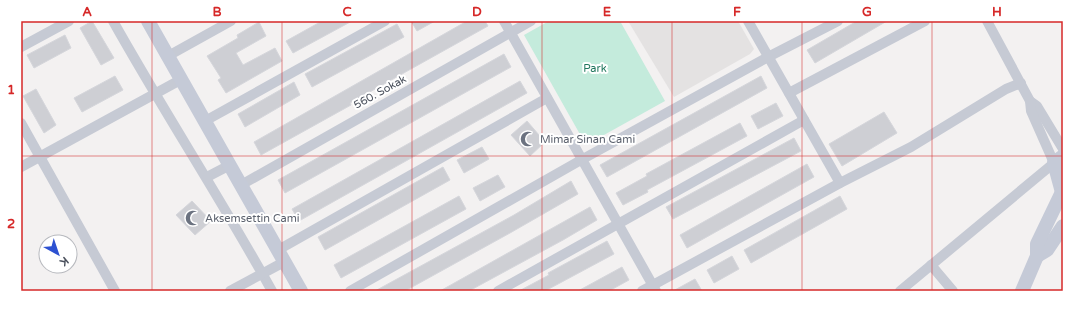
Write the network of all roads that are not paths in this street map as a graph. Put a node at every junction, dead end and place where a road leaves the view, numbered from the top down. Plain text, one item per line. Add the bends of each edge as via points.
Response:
1 (69, 21) edge
2 (112, 21) edge
3 (148, 21) edge
4 (231, 21) edge
5 (384, 21) edge
6 (504, 21) edge
7 (531, 21) edge
8 (748, 21) edge
9 (838, 21) edge
10 (925, 21) edge
11 (987, 21) edge
12 (510, 33) junction
13 (21, 47) edge
14 (168, 56) junction
15 (768, 57) junction
16 (182, 79) junction
17 (1021, 82) junction
18 (789, 93) junction
19 (154, 94) junction
20 (547, 98) junction
21 (1030, 101) junction
22 (804, 120) junction
23 (205, 121) junction
24 (21, 123) edge
25 (1063, 149) edge
26 (39, 157) junction
27 (581, 160) junction
28 (1059, 160) edge
29 (230, 165) junction
30 (21, 167) edge
31 (207, 177) junction
32 (840, 183) junction
33 (241, 185) junction
34 (1062, 195) edge
35 (618, 224) junction
36 (1063, 226) edge
37 (281, 256) junction
38 (1037, 256) junction
39 (931, 265) junction
40 (262, 274) junction
41 (654, 288) edge
42 (115, 291) edge
43 (230, 291) edge
44 (272, 291) edge
45 (301, 291) edge
46 (350, 291) edge
47 (498, 291) edge
48 (642, 291) edge
49 (900, 291) edge
50 (953, 291) edge
51 (1022, 291) edge

1 - 13 street
2 - 19 street
3 - 14 street
4 - 14 street
5 - 23 street
6 - 12 street
7 - 12 street, 560. Sokak
8 - 15 street
9 - 15 street
10 - 18 street
11 - 17 street
12 - 20 street
12 - 33 street, 560. Sokak
14 - 16 street
15 - 18 street
15 - 27 street
16 - 19 street
16 - 23 street
17 - 21 street
17 - 32 street via 911,147
18 - 22 street
19 - 26 street
19 - 31 street
20 - 27 street
20 - 37 street
21 - 25 street via 1037,106
21 - 28 street via 1031,111
22 - 32 street
22 - 35 street
23 - 29 street
24 - 26 street
26 - 30 street
26 - 42 street
27 - 35 street
27 - 46 street
28 - 34 street
28 - 39 street
29 - 31 street
29 - 33 street
31 - 40 street
32 - 41 street
33 - 37 street
34 - 38 street via 1037,244
35 - 41 street
35 - 47 street
36 - 38 street via 1047,250
37 - 40 street
37 - 45 street
38 - 51 street
39 - 49 street
39 - 50 street
40 - 43 street
40 - 44 street
41 - 48 street

